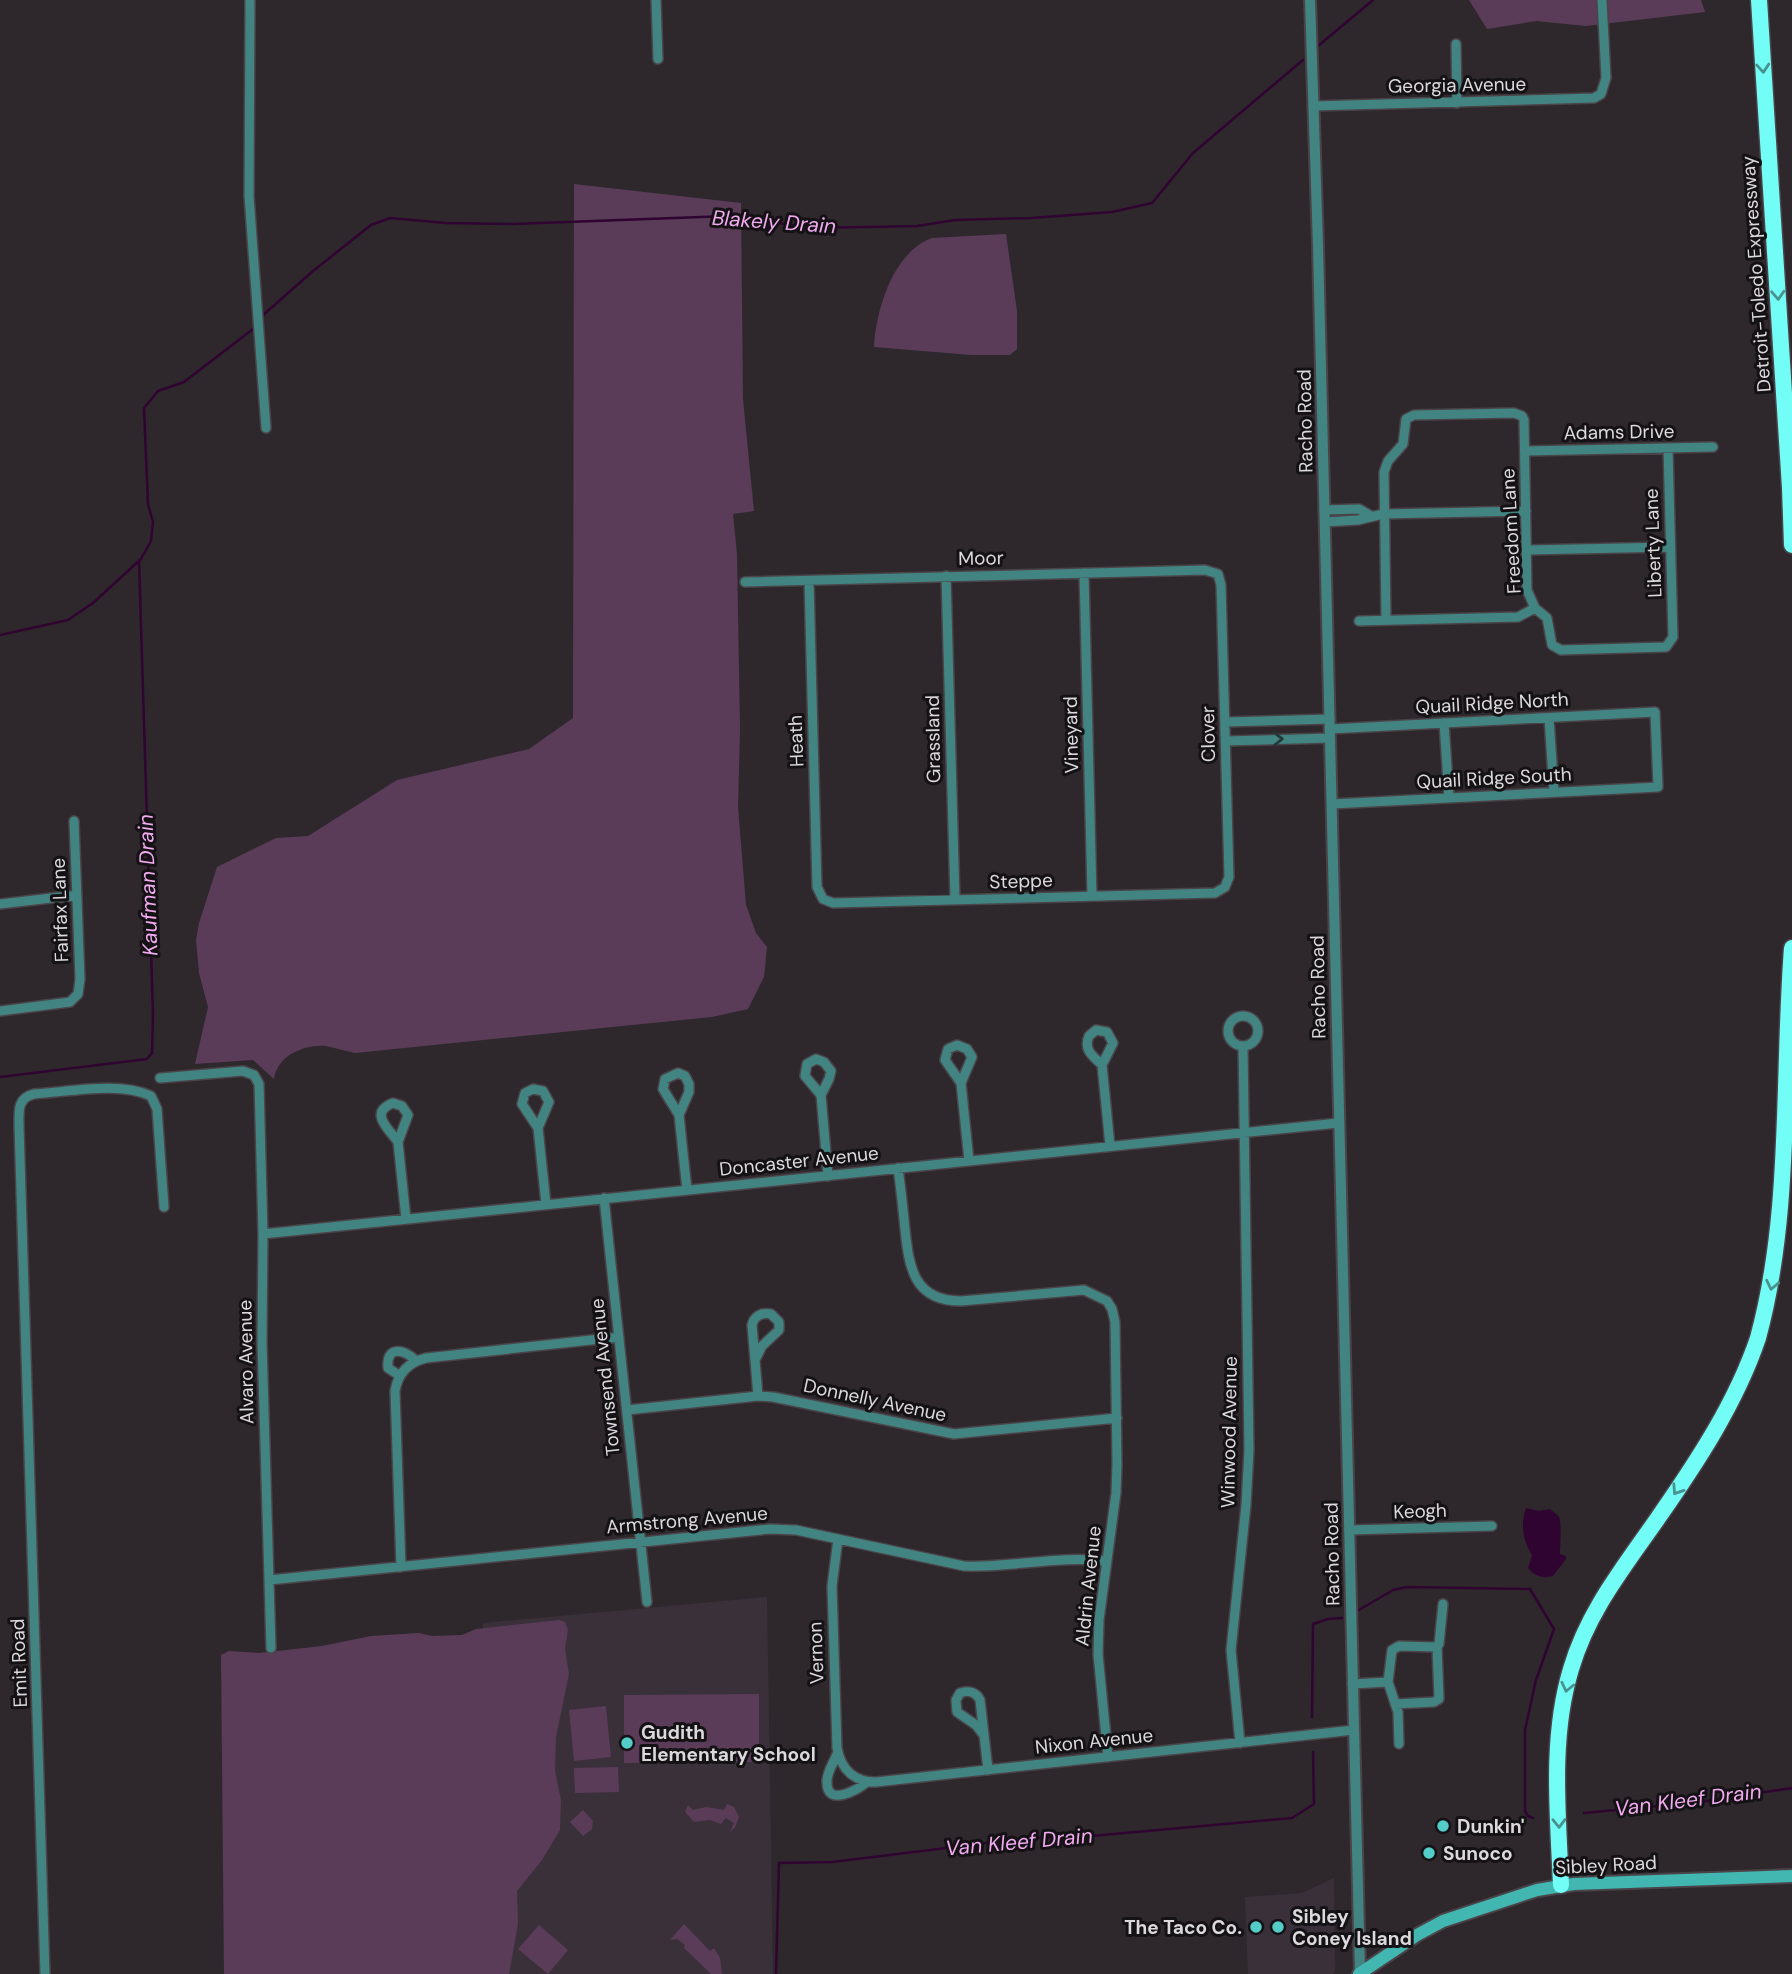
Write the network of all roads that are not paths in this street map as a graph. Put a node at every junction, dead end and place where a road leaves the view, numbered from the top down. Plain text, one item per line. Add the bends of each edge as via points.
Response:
1 (250, 0) edge
2 (656, 0) edge
3 (1310, 0) edge
4 (1602, 0) edge
5 (1759, 0) edge
6 (1456, 44) dead end
7 (657, 59) dead end
8 (1457, 103) junction
9 (1313, 106) junction
10 (266, 428) dead end
11 (1713, 447) dead end
12 (1668, 448) junction
13 (1525, 451) junction
14 (1324, 510) junction
15 (1526, 511) junction
16 (1383, 514) junction
17 (1371, 516) junction
18 (1325, 522) junction
19 (1792, 545) edge
20 (1670, 547) junction
21 (1527, 550) junction
22 (1084, 573) junction
23 (1217, 574) joint
24 (946, 576) junction
25 (809, 580) junction
26 (745, 582) dead end
27 (1535, 608) junction
28 (1386, 620) junction
29 (1359, 621) dead end
30 (1560, 650) joint
31 (1549, 718) junction
32 (1225, 722) junction
33 (1444, 723) junction
34 (1330, 729) junction
35 (1226, 740) junction
36 (1658, 787) joint
37 (1554, 792) junction
38 (1449, 797) junction
39 (1332, 804) junction
40 (74, 821) dead end
41 (1222, 891) joint
42 (77, 895) junction
43 (1092, 896) junction
44 (823, 899) joint
45 (955, 900) junction
46 (0, 904) edge
47 (1792, 948) edge
48 (0, 1011) edge
49 (1243, 1046) dead end
50 (1102, 1065) dead end
51 (160, 1078) dead end
52 (961, 1083) dead end
53 (821, 1096) dead end
54 (679, 1115) dead end
55 (1338, 1123) junction
56 (538, 1128) dead end
57 (1244, 1133) junction
58 (397, 1142) dead end
59 (1110, 1146) junction
60 (970, 1161) junction
61 (898, 1168) junction
62 (828, 1176) junction
63 (687, 1190) junction
64 (604, 1198) junction
65 (546, 1204) junction
66 (164, 1207) dead end
67 (406, 1219) junction
68 (263, 1234) junction
69 (619, 1337) junction
70 (756, 1358) junction
71 (416, 1361) junction
72 (400, 1376) junction
73 (758, 1396) junction
74 (626, 1410) junction
75 (1117, 1418) junction
76 (1492, 1526) dead end
77 (1349, 1530) junction
78 (838, 1539) junction
79 (640, 1542) junction
80 (1106, 1561) junction
81 (401, 1567) junction
82 (269, 1580) junction
83 (647, 1602) dead end
84 (1443, 1604) dead end
85 (1437, 1647) junction
86 (271, 1648) dead end
87 (1388, 1682) junction
88 (1352, 1684) junction
89 (1395, 1704) junction
90 (1354, 1730) junction
91 (983, 1734) junction
92 (1240, 1743) junction
93 (1399, 1744) dead end
94 (838, 1752) junction
95 (1108, 1757) junction
96 (988, 1770) junction
97 (867, 1782) junction
98 (1788, 1876) edge
99 (1561, 1885) junction
100 (45, 1974) edge
101 (1359, 1974) edge

1 - 10 street via 248,196
2 - 7 street
3 - 9 street, Racho Road
4 - 8 street, Georgia Avenue via 1606,78 1601,94 1584,100
5 -> 19 highway, Detroit-Toledo Expressway
6 - 8 street
8 - 9 street, Georgia Avenue
9 - 14 street, Racho Road
11 - 12 street, Adams Drive
12 - 13 street, Adams Drive
12 - 20 street, Liberty Lane
13 - 15 street, Freedom Lane
13 - 16 street, Freedom Lane via 1522,416 1414,415 1406,419 1403,444 1386,466
14 - 17 street via 1359,509
14 - 18 street, Racho Road
15 - 16 street
15 - 21 street, Freedom Lane
16 - 17 street
16 - 28 street
17 - 18 street
18 - 34 street, Racho Road
20 - 21 street
20 - 30 street, Liberty Lane via 1670,644 1661,648
21 - 27 street, Freedom Lane via 1528,590
22 - 23 street, Moor via 1205,570
22 - 24 street, Moor
22 - 43 street, Vineyard
23 - 32 street, Clover via 1222,585
24 - 25 street, Moor
24 - 45 street, Grassland
25 - 26 street, Moor
25 - 44 street, Heath via 817,887
27 - 28 street via 1518,617
27 - 30 street, Freedom Lane via 1547,618 1552,645
28 - 29 street
31 - 33 street, Quail Ridge North
31 - 36 street, Quail Ridge North via 1655,712
31 - 37 street
32 - 34 street
32 - 35 street, Clover
33 - 34 street, Quail Ridge North
33 - 38 street
35 -> 34 street
34 - 39 street, Racho Road
35 - 41 street, Clover via 1229,877
36 - 37 street, Quail Ridge South
37 - 38 street, Quail Ridge South
38 - 39 street, Quail Ridge South
39 - 55 street, Racho Road
40 - 42 street, Fairfax Lane
41 - 43 street, Steppe
42 - 46 street
42 - 48 street, Fairfax Lane via 80,979 76,997 70,1002
43 - 45 street, Steppe
44 - 45 street, Steppe via 833,903
47 -> 99 highway via 1784,1209 1771,1292 1758,1337 1724,1416 1603,1596 1577,1651 1564,1695 1558,1747
49 - 57 street, Winwood Avenue
50 - 59 street
51 - 68 street, Alvaro Avenue via 243,1071 254,1075 259,1084
52 - 60 street
53 - 62 street
54 - 63 street
55 - 57 street, Doncaster Avenue
55 - 77 street, Racho Road
56 - 65 street
57 - 59 street, Doncaster Avenue
57 - 92 street, Winwood Avenue via 1250,1450 1231,1650
58 - 67 street
59 - 60 street, Doncaster Avenue
60 - 61 street, Doncaster Avenue
61 - 62 street, Doncaster Avenue
61 - 75 street, Aldrin Avenue via 909,1264 921,1286 934,1296 961,1301 1076,1289 1107,1301 1115,1322
62 - 63 street, Doncaster Avenue
63 - 64 street, Doncaster Avenue
64 - 65 street, Doncaster Avenue
64 - 69 street, Townsend Avenue
65 - 67 street, Doncaster Avenue
66 - 100 street, Emit Road via 157,1109 151,1096 99,1089 34,1094 22,1100 19,1126
67 - 68 street, Doncaster Avenue
68 - 82 street, Alvaro Avenue
69 - 71 street
69 - 74 street, Townsend Avenue
70 - 70 street via 779,1331 779,1322 771,1314 760,1314 753,1321
70 - 73 street
71 - 72 street
71 - 72 street via 406,1352 391,1354 388,1368
72 - 81 street via 395,1391
73 - 74 street, Donnelly Avenue
73 - 75 street, Donnelly Avenue via 954,1434
74 - 79 street, Townsend Avenue
75 - 80 street, Aldrin Avenue via 1116,1493
76 - 77 street, Keogh
77 - 88 street, Racho Road
78 - 79 street, Armstrong Avenue via 770,1529
78 - 80 street, Armstrong Avenue via 964,1566 1069,1558
78 - 94 street, Vernon via 832,1586
79 - 81 street, Armstrong Avenue
79 - 83 street, Townsend Avenue
80 - 95 street, Aldrin Avenue via 1098,1654
81 - 82 street, Armstrong Avenue
82 - 86 street, Alvaro Avenue
84 - 85 street
85 - 87 street via 1399,1646 1392,1650
85 - 89 street via 1439,1699
87 - 88 street
87 - 89 street
88 - 90 street, Racho Road
89 - 93 street
90 - 92 street, Nixon Avenue
90 - 101 street, Racho Road
91 - 91 street via 978,1696 960,1693 957,1712
91 - 96 street
92 - 95 street, Nixon Avenue
94 - 97 street, Vernon via 843,1766
94 - 97 street, Nixon Avenue via 827,1780 831,1791 844,1796
95 - 96 street, Nixon Avenue
96 - 97 street, Nixon Avenue
98 - 99 main road, Sibley Road
99 - 101 main road, Sibley Road via 1443,1921

